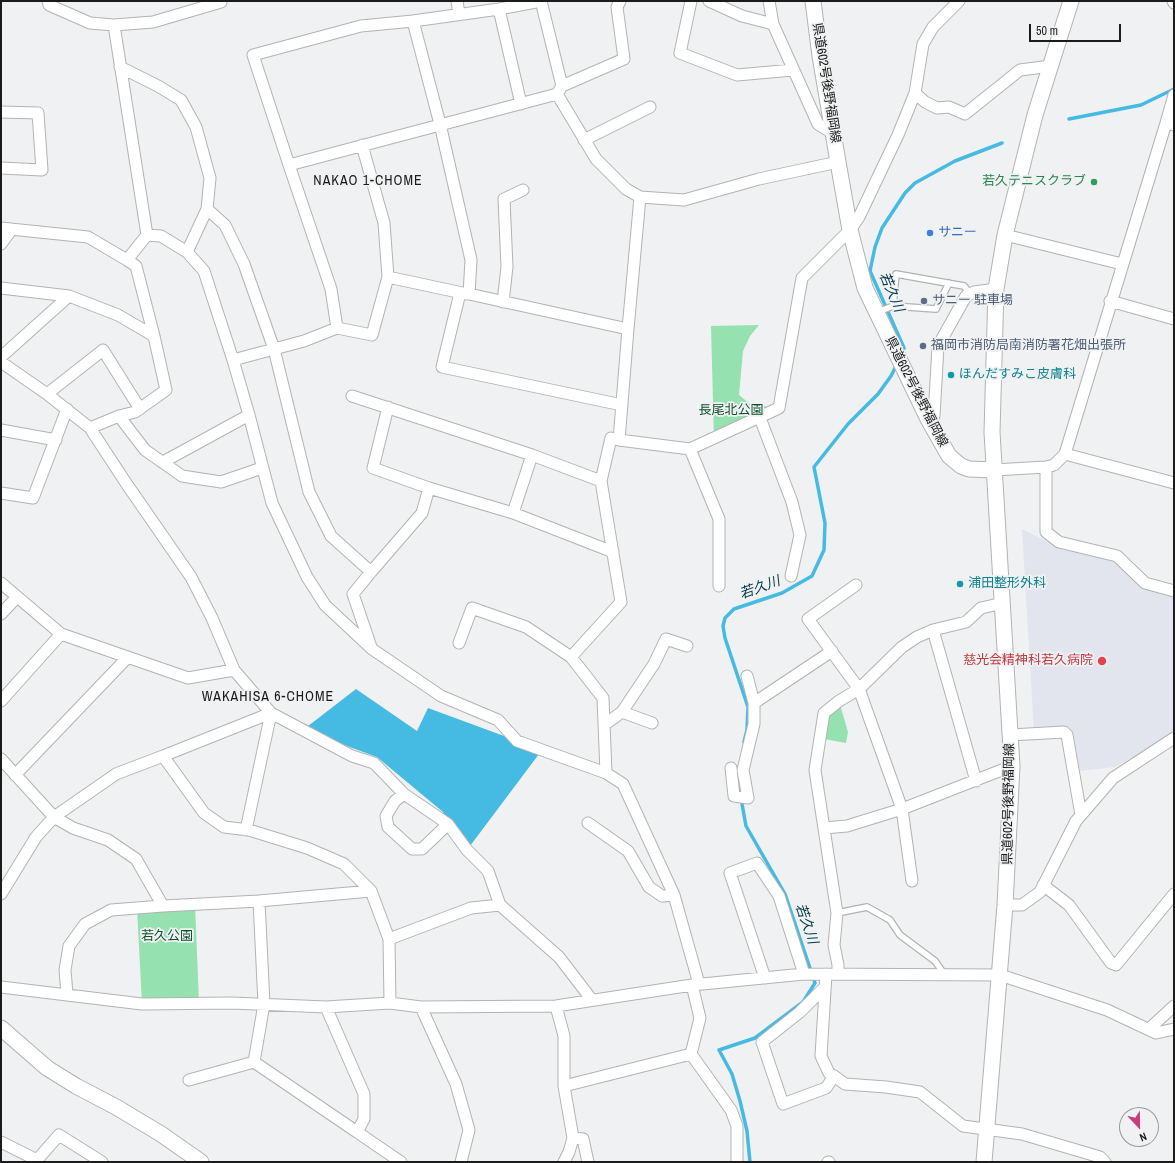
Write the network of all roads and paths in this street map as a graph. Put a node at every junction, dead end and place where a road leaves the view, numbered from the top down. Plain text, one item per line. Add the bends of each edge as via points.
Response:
1 (48, 1) edge
2 (221, 1) edge
3 (457, 1) edge
4 (541, 1) edge
5 (620, 1) edge
6 (691, 1) edge
7 (709, 1) edge
8 (769, 1) edge
9 (813, 1) edge
10 (959, 1) edge
11 (1071, 1) edge
12 (499, 9) junction
13 (458, 14) junction
14 (413, 21) junction
15 (773, 24) junction
16 (114, 25) junction
17 (1051, 66) junction
18 (120, 67) junction
19 (793, 70) junction
20 (560, 90) junction
21 (915, 93) junction
22 (1174, 95) edge
23 (521, 104) junction
24 (650, 107) dead end
25 (1, 112) edge
26 (440, 124) junction
27 (1170, 124) edge
28 (834, 134) junction
29 (584, 140) junction
30 (362, 145) junction
31 (838, 162) junction
32 (289, 165) junction
33 (1, 168) edge
34 (523, 190) dead end
35 (640, 197) junction
36 (207, 209) junction
37 (1, 228) edge
38 (12, 229) junction
39 (850, 230) junction
40 (147, 235) junction
41 (1005, 235) junction
42 (1, 244) edge
43 (187, 252) junction
44 (127, 260) junction
45 (1122, 264) junction
46 (388, 278) junction
47 (949, 283) junction
48 (1, 288) edge
49 (996, 290) junction
50 (465, 293) junction
51 (970, 294) junction
52 (69, 296) junction
53 (1110, 301) junction
54 (502, 302) junction
55 (893, 306) junction
56 (876, 313) junction
57 (1174, 319) edge
58 (337, 328) junction
59 (628, 329) junction
60 (154, 336) junction
61 (274, 349) junction
62 (1, 357) edge
63 (233, 360) junction
64 (1, 362) edge
65 (47, 394) junction
66 (352, 396) dead end
67 (622, 405) junction
68 (388, 407) junction
69 (68, 409) junction
70 (140, 409) junction
71 (249, 415) junction
72 (119, 416) junction
73 (760, 418) junction
74 (928, 419) junction
75 (90, 428) junction
76 (1, 430) edge
77 (56, 440) junction
78 (619, 440) junction
79 (690, 449) junction
80 (1065, 454) junction
81 (532, 455) junction
82 (163, 462) junction
83 (1046, 467) junction
84 (262, 468) junction
85 (994, 470) junction
86 (601, 481) junction
87 (1174, 483) edge
88 (429, 488) junction
89 (1, 493) edge
90 (513, 514) junction
91 (613, 552) junction
92 (371, 572) junction
93 (791, 576) dead end
94 (1, 583) edge
95 (856, 585) dead end
96 (719, 586) dead end
97 (1174, 591) edge
98 (17, 597) junction
99 (1003, 603) junction
100 (1, 614) edge
101 (933, 630) junction
102 (61, 634) junction
103 (459, 643) dead end
104 (687, 646) dead end
105 (372, 650) junction
106 (832, 651) junction
107 (128, 657) junction
108 (571, 657) junction
109 (234, 670) junction
110 (747, 676) dead end
111 (859, 689) junction
112 (1, 701) edge
113 (754, 703) junction
114 (622, 712) junction
115 (271, 713) junction
116 (652, 723) dead end
117 (604, 725) junction
118 (1010, 735) junction
119 (1174, 738) edge
120 (163, 756) junction
121 (1, 759) edge
122 (1012, 766) junction
123 (731, 768) dead end
124 (606, 773) junction
125 (15, 775) junction
126 (976, 781) junction
127 (404, 794) junction
128 (902, 809) junction
129 (1081, 815) junction
130 (54, 817) junction
131 (588, 823) dead end
132 (448, 824) junction
133 (824, 828) junction
134 (246, 830) junction
135 (912, 881) dead end
136 (1043, 885) junction
137 (2, 888) edge
138 (371, 891) junction
139 (1174, 894) edge
140 (674, 895) junction
141 (259, 901) junction
142 (500, 905) junction
143 (1006, 905) junction
144 (162, 906) junction
145 (837, 913) junction
146 (389, 939) junction
147 (806, 974) junction
148 (823, 974) junction
149 (838, 974) junction
150 (944, 974) junction
151 (1000, 975) junction
152 (765, 978) junction
153 (696, 985) junction
154 (1, 987) edge
155 (825, 987) junction
156 (67, 994) junction
157 (592, 1000) junction
158 (264, 1004) junction
159 (390, 1004) junction
160 (556, 1006) junction
161 (1174, 1006) edge
162 (326, 1007) junction
163 (421, 1007) junction
164 (1, 1028) edge
165 (1149, 1029) junction
166 (1174, 1029) edge
167 (691, 1054) junction
168 (254, 1062) junction
169 (834, 1076) junction
170 (190, 1080) dead end
171 (564, 1086) junction
172 (987, 1129) junction
173 (357, 1132) junction
174 (573, 1138) junction
175 (1, 1142) edge
176 (36, 1161) edge
177 (102, 1162) edge
178 (201, 1162) edge
179 (401, 1162) edge
180 (461, 1162) edge
181 (564, 1162) edge
182 (588, 1162) edge
183 (737, 1162) edge
184 (984, 1162) edge
185 (1105, 1162) edge

1 - 16 street via 50,5 90,23
2 - 16 street via 153,22
3 - 13 street
4 - 12 street
4 - 20 street
5 - 20 street via 618,7 624,58
6 - 19 street via 680,53 737,75
7 - 15 street via 742,16
8 - 15 street
9 - 28 main road, 県道602号後野福岡線
10 - 21 street via 933,27 923,44
11 - 17 main road
12 - 13 street
12 - 23 street
13 - 14 street
14 - 26 street
14 - 32 street via 361,26 253,55
15 - 19 street
16 - 18 street
17 - 21 street via 1020,70 965,114 949,107 937,108
17 - 41 main road via 1035,115
18 - 36 street via 180,100 196,127 210,178
18 - 40 street
19 - 28 street via 818,124
20 - 23 street
20 - 29 street
21 - 39 street via 859,217
22 - 27 street
23 - 26 street
24 - 29 street
25 - 33 street via 38,113 42,170
26 - 30 street
26 - 50 street via 471,260
27 - 45 street
28 - 31 main road, 県道602号後野福岡線
29 - 35 street via 596,159 626,189
30 - 32 street
30 - 46 street via 384,222
31 - 35 street via 760,179 684,200
31 - 39 main road, 県道602号後野福岡線
32 - 58 street via 331,289
34 - 54 street via 504,199 507,267
35 - 59 street
36 - 43 street
36 - 61 street via 225,225 244,264
37 - 38 street
38 - 42 street
38 - 44 street via 88,237
39 - 56 main road, 県道602号後野福岡線 via 865,288
39 - 73 street via 802,278 780,408
40 - 43 street via 161,236
40 - 44 street
41 - 45 street
41 - 49 main road
43 - 63 street via 204,271
44 - 60 street via 136,266
45 - 53 street
46 - 50 street
46 - 58 street via 372,335
47 - 51 lane via 964,286
47 - 55 lane via 936,309
47 - 55 lane via 896,274
48 - 52 street
49 - 51 street
49 - 85 main road via 992,432
50 - 54 street
50 - 67 street via 442,367
51 - 74 street via 966,296 938,346 934,416
52 - 60 street via 118,315
52 - 62 street
53 - 57 street
53 - 80 street
54 - 59 street
55 - 56 lane
56 - 74 main road, 県道602号後野福岡線
58 - 61 street
59 - 67 street
60 - 70 street via 166,390
61 - 63 street
61 - 92 street via 309,492 331,536
63 - 71 street
64 - 65 street
65 - 69 street
65 - 70 street via 103,350
66 - 68 street
67 - 78 street
68 - 81 street
68 - 88 street via 373,468
69 - 75 street
69 - 77 street
70 - 72 street
71 - 82 street
71 - 84 street
72 - 75 street
72 - 82 street via 145,450
73 - 79 street
73 - 93 street via 792,502 800,534
74 - 85 main road, 県道602号後野福岡線 via 949,456 961,466 969,469
75 - 109 street via 191,577
76 - 77 street
77 - 89 street via 33,498
78 - 79 street
78 - 86 street via 611,438
79 - 96 street via 719,519
80 - 83 street via 1054,465
80 - 87 street
81 - 86 street
81 - 90 street
82 - 84 street via 182,476 221,482
83 - 85 street
83 - 97 street via 1046,532 1059,542 1117,556 1145,583
84 - 105 street via 272,502 307,577 325,605
85 - 99 main road, 県道602号後野福岡線
86 - 91 street
88 - 90 street
88 - 92 street via 422,513
90 - 91 street
91 - 108 street via 621,602
92 - 105 street via 353,594
94 - 98 street
95 - 106 street via 808,619
98 - 100 street
98 - 102 street
99 - 101 street via 981,608 966,622
99 - 118 main road, 県道602号後野福岡線
101 - 111 street via 902,647
101 - 126 street
102 - 107 street
102 - 112 street
103 - 108 street via 472,608 526,627
104 - 114 street via 666,639 654,664
105 - 124 street via 441,696 498,720 517,741
106 - 111 street
106 - 113 street
107 - 109 street via 188,678
107 - 125 street
108 - 117 street via 603,698
109 - 115 street
110 - 113 street
111 - 128 street
111 - 133 street via 824,712 815,770
113 - 123 street via 754,724 743,770 748,798 734,796
114 - 116 street
114 - 117 street
115 - 120 street
115 - 127 street via 352,756 374,763
115 - 134 street
117 - 124 street
118 - 122 main road, 県道602号後野福岡線
118 - 129 street via 1064,732 1067,735
119 - 129 street via 1112,778
120 - 130 street via 116,774
120 - 134 street via 204,813 224,827
121 - 125 street
122 - 126 street
122 - 143 main road, 県道602号後野福岡線
124 - 140 street via 623,784
125 - 130 street
126 - 128 street
127 - 132 street
127 - 132 street via 395,801 386,816 388,827 412,849 422,849
128 - 133 street via 847,826
128 - 135 street
129 - 136 street
130 - 137 street via 36,837
130 - 144 street via 73,828 108,840 136,859
131 - 140 street via 628,851 649,887 662,896
132 - 142 street via 467,850 488,871
133 - 145 street
134 - 138 street via 307,848 344,864
136 - 139 street via 1069,905 1111,963 1116,965
136 - 143 street via 1040,892 1022,905
138 - 141 street
138 - 146 street
140 - 153 street
141 - 144 street
141 - 158 street
142 - 146 street via 471,908
142 - 157 street via 559,957
143 - 151 main road, 県道602号後野福岡線
144 - 156 street via 111,910 85,924 69,946 65,970
145 - 149 street via 834,945
145 - 150 lane via 867,907 890,920 900,935 935,961
146 - 159 street
147 - 148 street
147 - 152 street
147 - 152 street via 779,896 757,862 730,873
148 - 149 street
148 - 155 street
149 - 150 street
150 - 151 street
151 - 165 street via 1107,1010
151 - 172 main road, 県道602号後野福岡線
152 - 153 street
153 - 157 street
153 - 167 street via 700,1018
154 - 156 street
155 - 169 street via 821,1056 829,1073
155 - 169 street via 800,1012 762,1042 783,1104 826,1088
156 - 158 street via 142,1004
157 - 160 street
158 - 162 street
158 - 168 street
159 - 162 street
159 - 163 street
160 - 163 street
160 - 171 street via 564,1036
161 - 165 street
162 - 173 street via 364,1094 364,1119
163 - 180 street via 456,1084 469,1130
164 - 178 main road via 47,1068 161,1134
165 - 166 street via 1156,1033
167 - 171 street
167 - 183 street via 732,1110 737,1126
168 - 170 street
168 - 173 street
169 - 172 street via 845,1084 920,1092 963,1126
171 - 174 street
172 - 184 main road, 県道602号後野福岡線
172 - 185 street via 1022,1134 1100,1157
173 - 179 street
174 - 181 street
174 - 182 street via 583,1139
175 - 176 street
176 - 177 street via 59,1135

